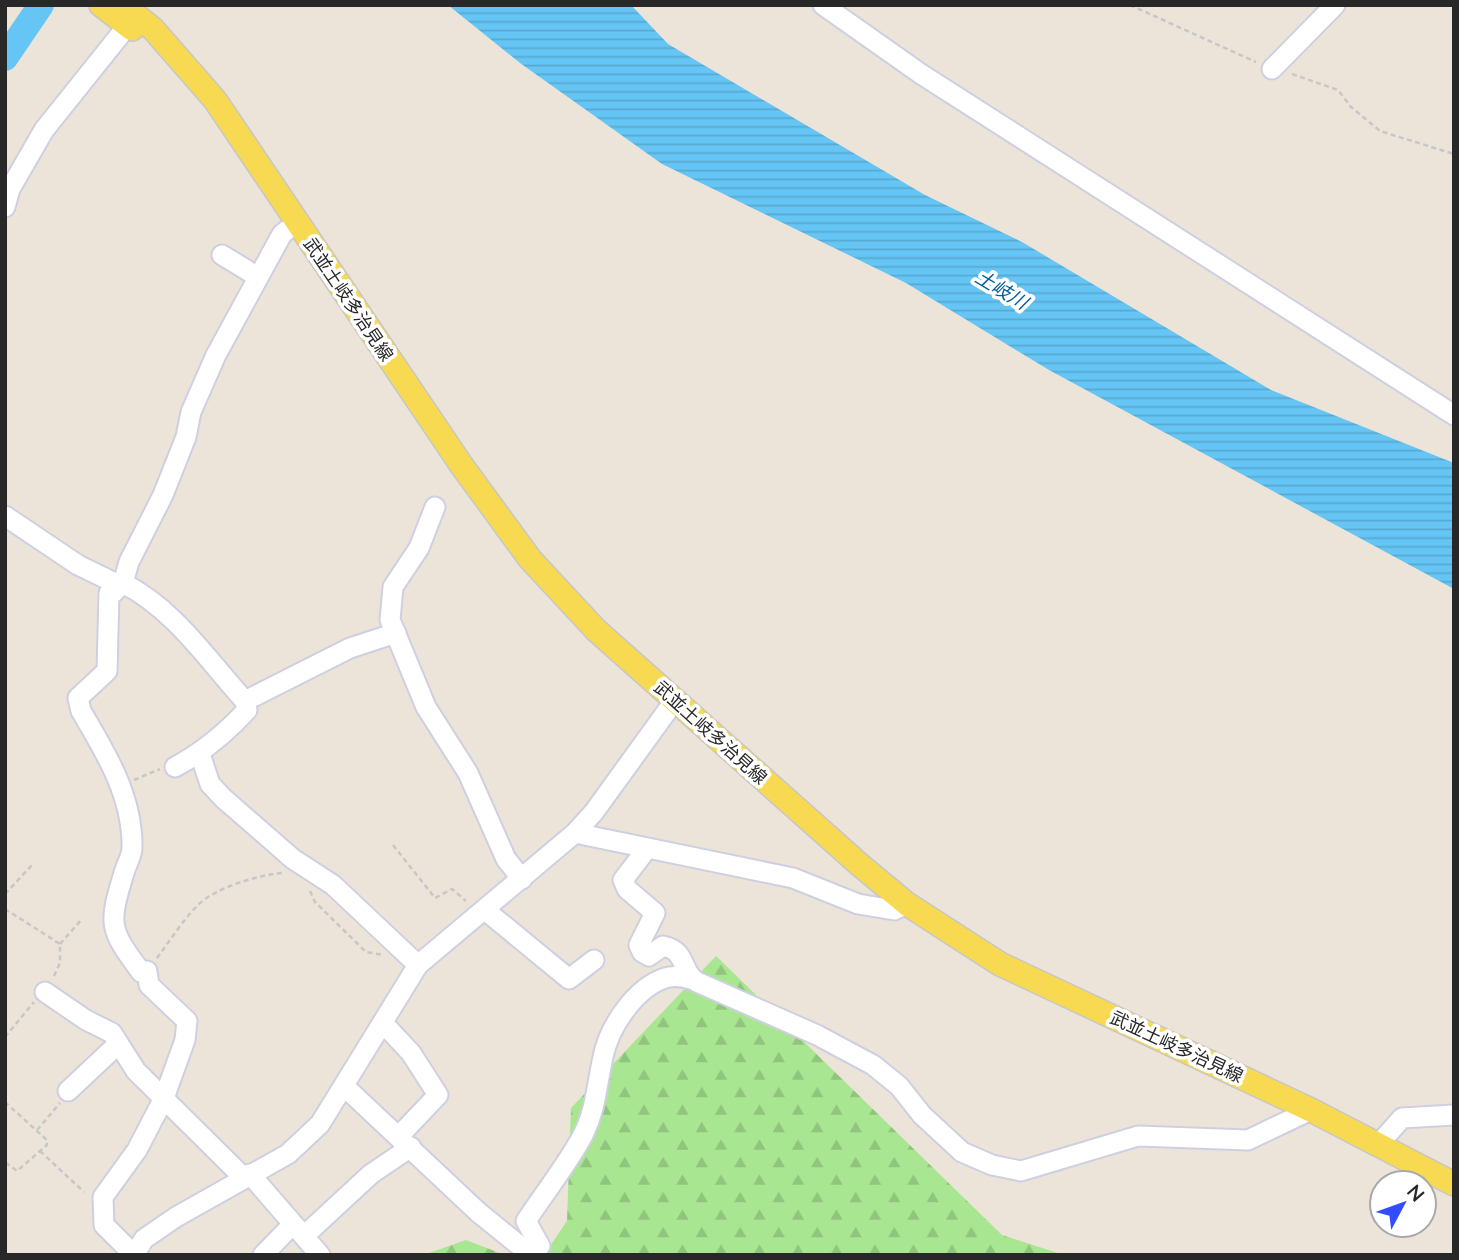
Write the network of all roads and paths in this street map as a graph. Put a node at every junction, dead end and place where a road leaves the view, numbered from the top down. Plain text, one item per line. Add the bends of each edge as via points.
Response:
1 (823, 5) edge
2 (1130, 5) edge
3 (1335, 5) edge
4 (120, 12) edge
5 (1272, 69) junction
6 (1454, 154) edge
7 (5, 207) edge
8 (298, 222) junction
9 (222, 255) dead end
10 (258, 277) junction
11 (1454, 415) edge
12 (435, 507) dead end
13 (5, 516) edge
14 (121, 584) junction
15 (396, 633) junction
16 (675, 699) junction
17 (245, 701) junction
18 (200, 754) junction
19 (175, 767) joint
20 (121, 785) junction
21 (575, 833) junction
22 (393, 845) dead end
23 (646, 850) junction
24 (33, 864) dead end
25 (303, 869) junction
26 (522, 879) junction
27 (5, 894) edge
28 (907, 904) junction
29 (476, 906) junction
30 (5, 909) edge
31 (82, 919) dead end
32 (61, 944) junction
33 (392, 954) dead end
34 (594, 960) dead end
35 (418, 965) junction
36 (147, 971) junction
37 (691, 979) junction
38 (45, 992) junction
39 (383, 1023) junction
40 (5, 1037) edge
41 (117, 1045) junction
42 (5, 1052) edge
43 (345, 1087) junction
44 (68, 1091) joint
45 (164, 1098) junction
46 (5, 1101) edge
47 (1311, 1110) junction
48 (1454, 1115) edge
49 (37, 1130) junction
50 (405, 1141) junction
51 (1378, 1145) junction
52 (40, 1151) junction
53 (5, 1162) edge
54 (247, 1176) junction
55 (1454, 1184) edge
56 (84, 1192) dead end
57 (299, 1230) junction
58 (536, 1251) edge
59 (134, 1255) edge
60 (263, 1255) edge
61 (320, 1255) edge

1 - 11 street via 921,74
2 - 5 path
3 - 5 street
4 - 7 street via 44,130 10,189
4 - 8 main road, 武並土岐多治見線 via 153,29 215,100
5 - 6 path via 1338,90 1380,131
8 - 10 street via 282,234
8 - 16 main road, 武並土岐多治見線 via 530,559 596,630
9 - 10 street
10 - 14 street via 216,355 191,412 168,484
12 - 15 street via 419,548 393,587 390,620
13 - 14 street via 78,565
14 - 17 street via 149,596 169,614
14 - 20 street via 109,593 107,671 78,698 81,712
15 - 17 street via 350,648
15 - 26 street via 426,707 468,773 506,859
16 - 21 street
16 - 28 main road, 武並土岐多治見線
17 - 18 street via 247,710
18 - 19 street
18 - 25 street via 210,784
19 - 20 path via 171,764
20 - 36 street via 132,852 111,923 141,972
21 - 23 street
21 - 26 street
22 - 29 path via 435,898 452,890
23 - 28 street via 793,878 858,904 894,910
23 - 37 street via 623,880 656,914 639,949 649,956 663,946 680,953
24 - 27 path
25 - 33 path via 315,902 366,952
25 - 35 street via 332,885
25 - 36 path via 267,874 198,904
26 - 29 street
28 - 47 main road, 武並土岐多治見線 via 1000,964
29 - 34 street via 569,979
29 - 35 street
30 - 32 path
31 - 32 path
32 - 38 path via 60,963
35 - 39 street
36 - 45 street via 149,985 187,1021 185,1040
37 - 47 street via 873,1065 962,1152 1002,1167 1021,1171 1138,1136 1248,1140
37 - 58 street via 673,976 655,982 613,1030 583,1134 526,1221
38 - 40 path
38 - 41 street via 112,1033
39 - 43 street
39 - 50 street via 411,1053 438,1095
40 - 42 path
41 - 44 street
41 - 45 street
43 - 50 street
43 - 54 street via 288,1154
44 - 49 path
45 - 54 street
45 - 59 street via 133,1157 103,1197 104,1225
46 - 49 path
47 - 51 main road, 武並土岐多治見線
48 - 51 street via 1402,1118
49 - 52 path via 47,1140
50 - 57 street
50 - 58 street via 478,1212
51 - 55 main road, 武並土岐多治見線
52 - 53 path via 17,1171
52 - 56 path
54 - 57 street
54 - 59 street via 165,1224 144,1239
57 - 60 street
57 - 61 street

